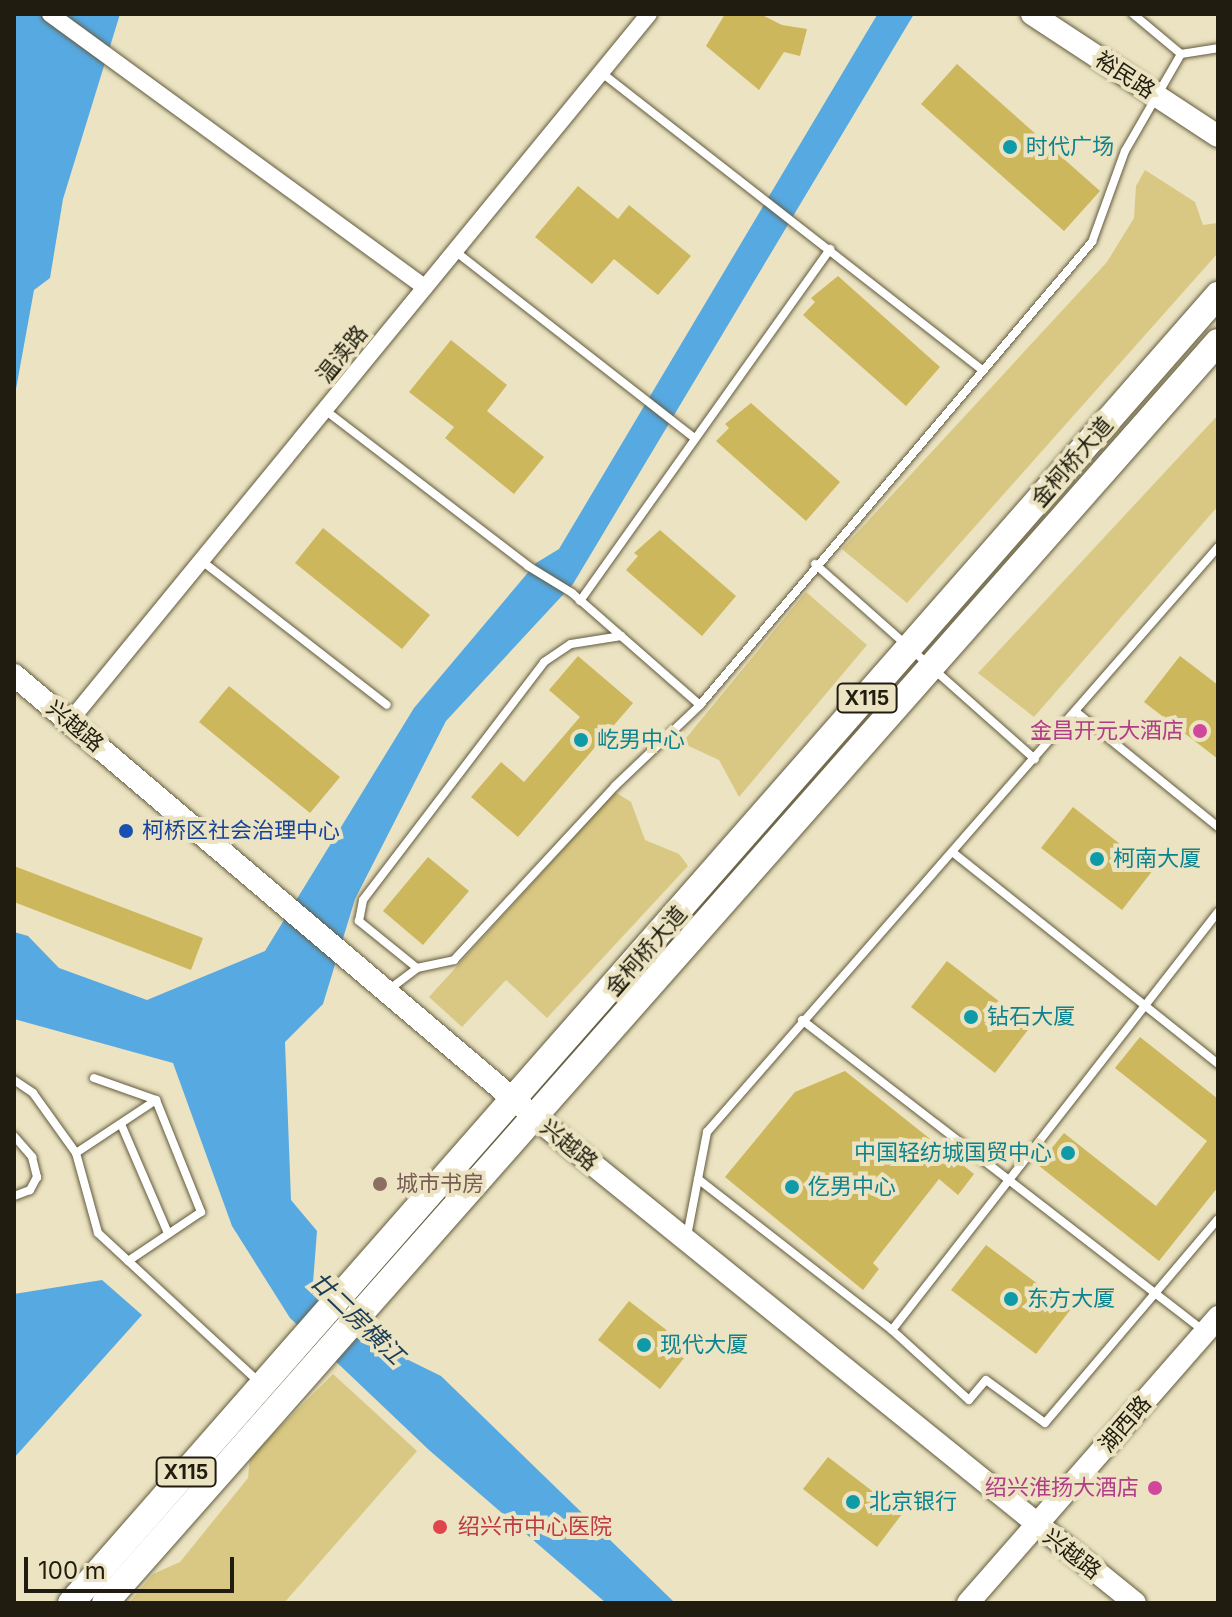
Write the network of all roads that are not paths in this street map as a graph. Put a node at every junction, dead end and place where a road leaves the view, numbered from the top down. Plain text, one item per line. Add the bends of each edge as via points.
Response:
1 (50, 14) edge
2 (649, 14) edge
3 (1032, 14) edge
4 (1133, 14) edge
5 (1218, 48) edge
6 (1181, 54) junction
7 (601, 72) junction
8 (1154, 94) junction
9 (1218, 136) edge
10 (830, 249) junction
11 (455, 251) junction
12 (425, 287) junction
13 (1218, 295) edge
14 (1218, 342) edge
15 (982, 370) junction
16 (324, 410) junction
17 (693, 437) junction
18 (1218, 547) edge
19 (201, 560) junction
20 (815, 564) junction
21 (580, 601) junction
22 (621, 636) junction
23 (909, 649) junction
24 (930, 667) junction
25 (14, 675) edge
26 (387, 705) dead end
27 (700, 705) junction
28 (1076, 712) junction
29 (69, 722) junction
30 (1035, 759) junction
31 (1218, 827) edge
32 (955, 854) junction
33 (1218, 912) edge
34 (417, 968) junction
35 (386, 991) junction
36 (1147, 1007) junction
37 (802, 1020) junction
38 (1218, 1064) edge
39 (94, 1078) dead end
40 (14, 1080) edge
41 (156, 1100) junction
42 (524, 1109) junction
43 (121, 1124) junction
44 (14, 1136) edge
45 (76, 1153) junction
46 (1009, 1176) junction
47 (698, 1179) junction
48 (14, 1196) edge
49 (1218, 1219) edge
50 (168, 1233) junction
51 (686, 1241) junction
52 (128, 1261) junction
53 (1155, 1292) junction
54 (1212, 1325) edge
55 (892, 1330) junction
56 (311, 1348) junction
57 (263, 1385) junction
58 (1037, 1527) junction
59 (71, 1603) edge
60 (105, 1603) edge
61 (968, 1603) edge
62 (1135, 1603) edge

1 - 12 street
2 - 7 street, 温渎路
3 - 8 street, 裕民路
4 - 6 lane
5 - 6 lane
6 - 8 lane
7 - 10 lane
7 - 11 street, 温渎路
8 - 9 street, 裕民路
8 - 15 lane via 1125,151 1092,242
10 - 15 lane
10 - 17 lane
11 - 12 street, 温渎路
11 - 17 lane
12 - 16 street, 温渎路
13 - 23 main road, 金柯桥大道 / X115
14 - 24 main road, 金柯桥大道 / X115
15 - 20 lane
16 - 19 street, 温渎路
16 - 21 lane
17 - 21 lane
18 - 28 lane
19 - 26 lane
19 - 29 street, 温渎路
20 - 23 lane
20 - 27 lane
21 - 22 lane
22 - 27 lane
22 - 34 lane via 571,644 544,662 363,900 359,921
23 - 24 lane
23 - 42 main road, 金柯桥大道 / X115
24 - 30 lane
24 - 42 main road, 金柯桥大道 / X115
25 - 29 street, 兴越路
27 - 34 lane via 615,786 454,960
28 - 30 lane
28 - 31 lane
29 - 35 street, 兴越路
30 - 32 lane
32 - 36 lane
32 - 37 lane
33 - 36 lane
34 - 35 lane
35 - 42 street, 兴越路
36 - 38 lane
36 - 46 lane
37 - 46 lane
37 - 47 lane via 707,1132
39 - 41 lane
40 - 45 lane via 33,1093
41 - 43 lane
41 - 50 lane via 201,1212
42 - 51 street, 兴越路
42 - 56 main road, 金柯桥大道 / X115
43 - 45 lane
43 - 50 lane
44 - 48 lane via 32,1157 37,1177 30,1190
45 - 52 lane via 98,1233
46 - 53 lane
46 - 55 lane
47 - 51 lane
47 - 55 lane
49 - 53 lane
50 - 52 lane
51 - 58 street, 兴越路
52 - 57 lane
53 - 54 lane
53 - 55 lane via 1045,1423 986,1380 969,1400
54 - 58 street, 湖西路
56 - 57 main road, 金柯桥大道 / X115
56 - 60 main road, 金柯桥大道 / X115
57 - 59 main road, 金柯桥大道 / X115
58 - 61 street, 湖西路
58 - 62 street, 兴越路

